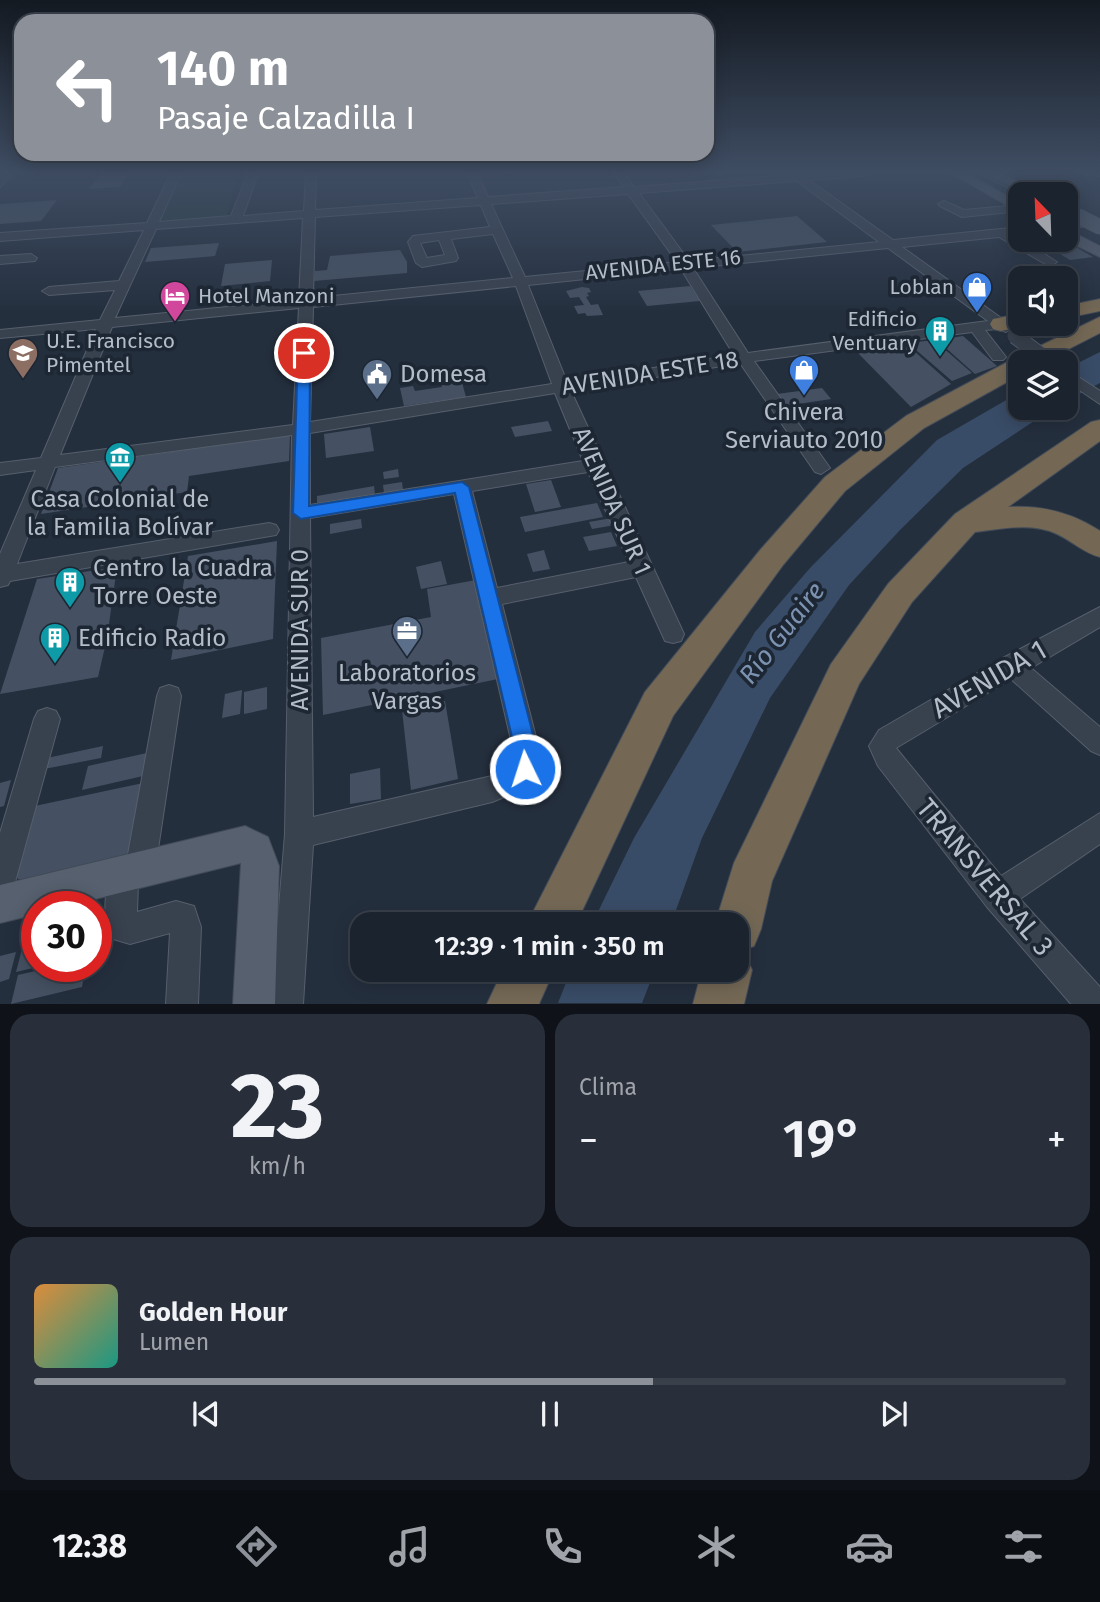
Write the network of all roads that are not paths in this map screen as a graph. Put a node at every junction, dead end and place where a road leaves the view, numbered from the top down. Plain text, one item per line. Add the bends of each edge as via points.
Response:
1 (155, 220) edge
2 (234, 220) edge
3 (275, 220) edge
4 (309, 220) edge
5 (493, 220) edge
6 (652, 220) edge
7 (859, 220) edge
8 (1078, 222) edge
9 (231, 226) junction
10 (1099, 226) edge
11 (152, 227) junction
12 (1078, 229) edge
13 (498, 230) junction
14 (1008, 232) edge
15 (1001, 233) junction
16 (444, 236) dead end
17 (0, 237) edge
18 (890, 242) junction
19 (1100, 251) edge
20 (32, 257) dead end
21 (0, 260) edge
22 (1051, 262) dead end
23 (684, 263) junction
24 (520, 280) junction
25 (125, 285) junction
26 (49, 290) dead end
27 (305, 302) junction
28 (1100, 305) edge
29 (1078, 310) edge
30 (106, 323) junction
31 (1100, 324) edge
32 (976, 328) junction
33 (0, 334) edge
34 (1011, 341) edge
35 (1028, 350) edge
36 (1049, 350) edge
37 (744, 358) junction
38 (1078, 383) edge
39 (561, 387) junction
40 (1100, 399) edge
41 (1100, 428) edge
42 (301, 429) junction
43 (48, 463) junction
44 (594, 465) junction
45 (821, 468) dead end
46 (0, 469) edge
47 (462, 487) junction
48 (301, 513) junction
49 (966, 522) junction
50 (269, 530) dead end
51 (1100, 546) edge
52 (641, 568) junction
53 (1, 576) edge
54 (490, 598) junction
55 (1100, 616) edge
56 (673, 634) dead end
57 (1011, 665) junction
58 (169, 696) dead end
59 (47, 719) dead end
60 (1100, 743) edge
61 (882, 746) joint
62 (1100, 827) edge
63 (299, 834) junction
64 (132, 871) junction
65 (0, 882) edge
66 (998, 896) junction
67 (0, 904) edge
68 (557, 912) edge
69 (741, 912) edge
70 (523, 982) edge
71 (724, 982) edge
72 (183, 1003) edge
73 (254, 1003) edge
74 (287, 1003) edge
75 (512, 1003) edge
76 (718, 1003) edge
77 (1093, 1003) edge

1 - 11 street
2 - 9 street
3 - 9 street
4 - 27 street, AVENIDA SUR 0
5 - 13 street, AVENIDA SUR 1
6 - 23 street
7 - 18 street
8 - 10 main road, bridge
9 - 11 street via 206,233 209,223
11 - 17 street
11 - 25 street
12 - 19 main road
13 - 16 street
13 - 24 street, AVENIDA SUR 1
14 - 15 street, AVENIDA ESTE 16
15 - 18 street, AVENIDA ESTE 16
15 - 22 street
18 - 23 street, AVENIDA ESTE 16
18 - 34 street
20 - 21 street
23 - 24 street, AVENIDA ESTE 16
23 - 37 street
24 - 27 street, AVENIDA ESTE 16
24 - 39 street, AVENIDA SUR 1
25 - 26 street
25 - 30 street
27 - 30 street, AVENIDA ESTE 16
27 - 42 street, AVENIDA SUR 0
28 - 29 highway
30 - 33 street, AVENIDA ESTE 16
30 - 43 street
31 - 36 highway
32 - 34 street, AVENIDA ESTE 18
32 - 34 street
32 - 37 street, AVENIDA ESTE 18
34 - 35 street, bridge
34 - 68 highway via 835,484 772,557 659,704
37 - 39 street, AVENIDA ESTE 18
37 - 45 street
38 - 40 street
39 - 42 street, AVENIDA ESTE 18
39 - 44 street, AVENIDA SUR 1
41 - 49 highway
42 - 43 street, AVENIDA ESTE 18
42 - 48 street, AVENIDA SUR 0
43 - 46 street, AVENIDA ESTE 18
43 - 53 street
44 - 47 street
44 - 52 street, AVENIDA SUR 1
47 - 48 street
47 - 54 street
48 - 63 street, AVENIDA SUR 0
49 - 51 highway via 1030,516 1056,519
49 - 69 highway via 900,593 844,675 750,879
50 - 53 street
52 - 54 street
52 - 56 street, AVENIDA SUR 1
54 - 63 street via 527,754 525,769 492,789
55 - 57 street, AVENIDA 1
57 - 60 street
57 - 61 street, AVENIDA 1 via 888,738
58 - 64 street
59 - 65 street
61 - 66 street, TRANSVERSAL 3
62 - 66 street
63 - 74 street, AVENIDA SUR 0
64 - 67 main road
64 - 72 lane via 121,927 183,917
64 - 73 main road via 245,844 255,850 260,866
66 - 77 street, TRANSVERSAL 3
70 - 75 highway
71 - 76 highway

